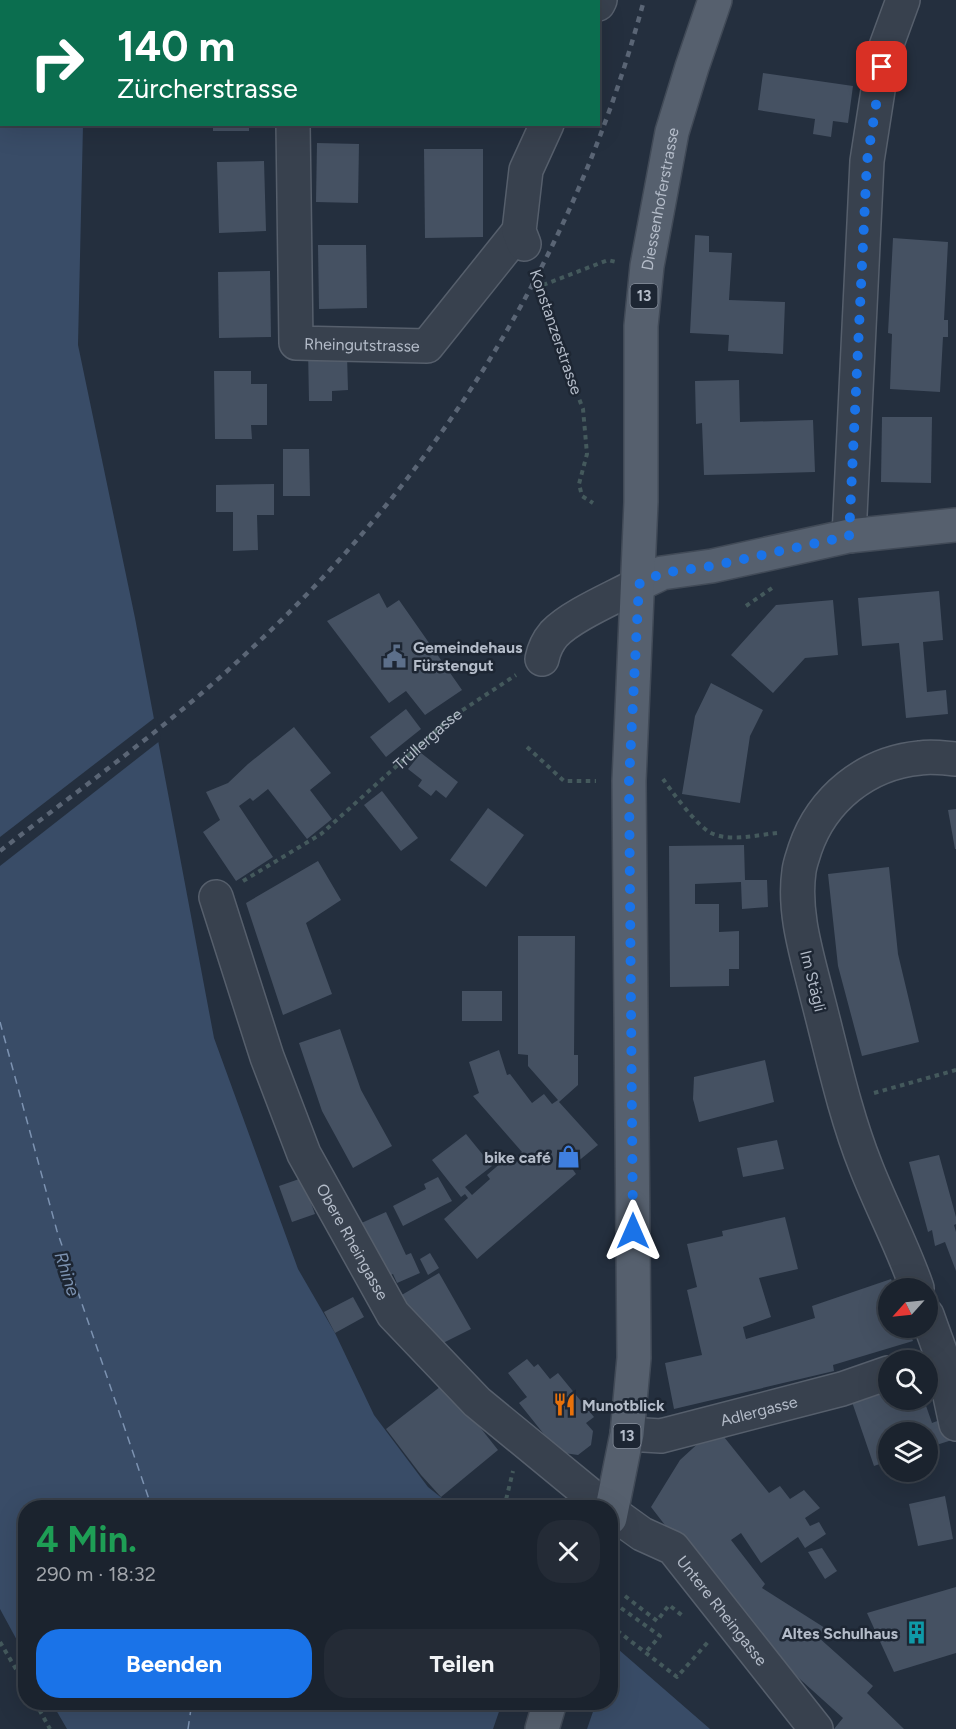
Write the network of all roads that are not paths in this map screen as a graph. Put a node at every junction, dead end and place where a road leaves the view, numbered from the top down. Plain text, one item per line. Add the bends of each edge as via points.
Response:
1 (716, 0) edge
2 (903, 0) edge
3 (292, 126) edge
4 (546, 126) edge
5 (956, 525) edge
6 (849, 536) junction
7 (639, 584) junction
8 (542, 658) road end
9 (956, 759) edge
10 (216, 897) road end
11 (914, 1278) edge
12 (935, 1338) edge
13 (940, 1354) edge
14 (878, 1376) edge
15 (956, 1424) edge
16 (627, 1434) junction
17 (595, 1500) edge
18 (613, 1500) edge
19 (618, 1518) edge
20 (548, 1710) edge
21 (542, 1729) edge
22 (816, 1729) edge

1 - 7 main road, Diessenhoferstrasse / 13 via 672,132 647,266 641,326
2 - 6 street via 884,52 867,161
3 - 4 street, Rheingutstrasse via 296,343 427,346 522,238 526,170
5 - 6 main road
6 - 7 main road via 662,573
7 - 8 street via 555,633
7 - 16 main road, 13 via 629,781 634,1358
9 - 11 street, Im Stägli via 919,758 882,767 856,781 831,802 812,829 799,869 797,898 802,939 848,1114 866,1167
10 - 17 street, Obere Rheingasse via 267,1057 304,1154 393,1314 477,1402
12 - 13 street
13 - 15 street
14 - 16 street, Adlergasse via 661,1436
16 - 18 main road, 13
19 - 22 street, Untere Rheingasse via 673,1548
20 - 21 main road

